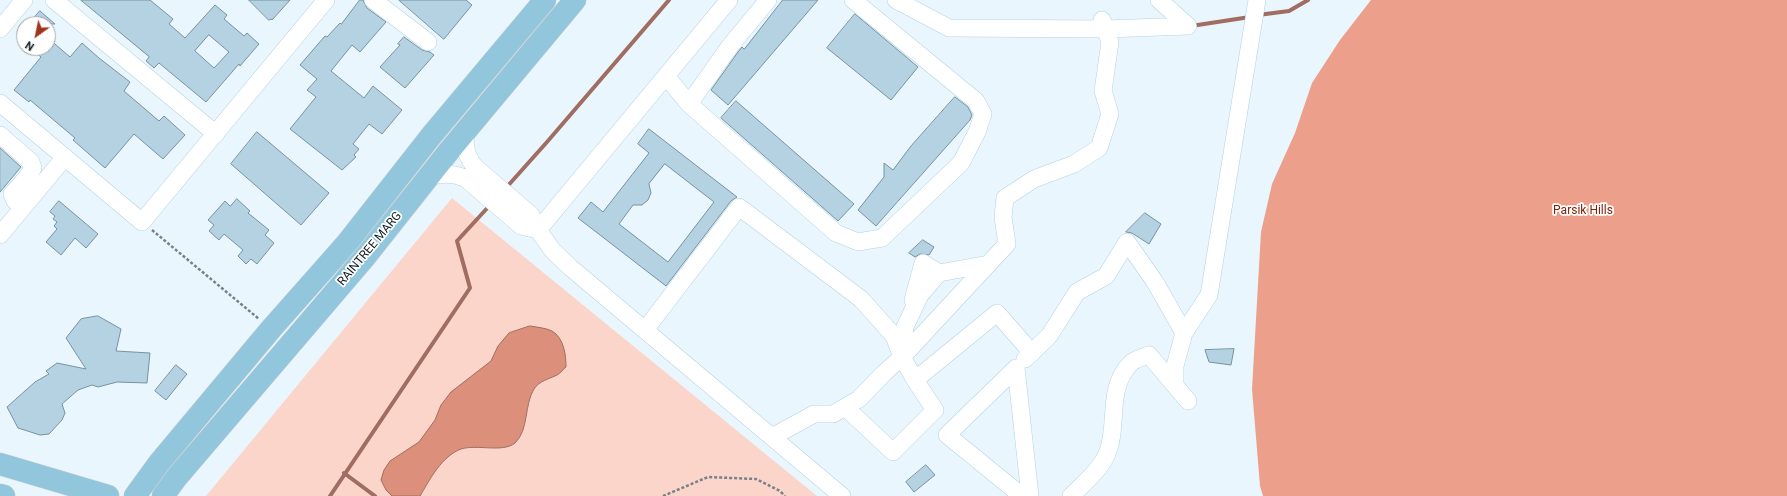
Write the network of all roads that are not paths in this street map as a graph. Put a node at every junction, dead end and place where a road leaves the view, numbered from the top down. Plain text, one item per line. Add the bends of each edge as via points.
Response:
1 (24, 0) edge
2 (54, 0) edge
3 (326, 0) edge
4 (373, 0) edge
5 (545, 0) edge
6 (575, 0) edge
7 (729, 0) edge
8 (768, 0) edge
9 (853, 0) edge
10 (896, 0) edge
11 (1159, 0) edge
12 (1256, 4) edge
13 (1104, 25) junction
14 (0, 29) edge
15 (428, 42) dead end
16 (666, 76) junction
17 (689, 104) junction
18 (2, 109) edge
19 (467, 129) junction
20 (216, 134) junction
21 (0, 135) edge
22 (65, 158) junction
23 (427, 178) junction
24 (486, 186) junction
25 (23, 207) junction
26 (538, 230) junction
27 (0, 236) edge
28 (989, 264) junction
29 (645, 330) junction
30 (1184, 333) junction
31 (1032, 353) junction
32 (902, 357) junction
33 (1016, 368) junction
34 (915, 380) junction
35 (1175, 385) junction
36 (1188, 401) dead end
37 (845, 407) junction
38 (935, 410) junction
39 (947, 435) junction
40 (772, 437) junction
41 (0, 464) edge
42 (0, 495) edge
43 (4, 496) edge
44 (108, 496) edge
45 (136, 496) edge
46 (163, 496) edge
47 (842, 496) edge
48 (1022, 496) edge
49 (1030, 496) edge
50 (1071, 496) edge

1 - 14 street
2 - 20 street
3 - 20 street
4 - 15 street
5 - 45 main road, RAINTREE MARG via 431,136 347,242 159,463
6 - 19 main road, RAINTREE MARG
7 - 16 street
8 - 17 street via 730,46
9 - 17 street via 976,101 983,114 977,132 961,162 882,238 858,242 836,234
10 - 13 street via 949,28
11 - 13 street via 1188,26
12 - 30 street via 1209,295
13 - 28 street via 1110,42 1103,91 1110,114 1098,148 1074,164 1034,179 1005,198 1003,217 1008,244
16 - 17 street
16 - 26 street
18 - 22 street
19 - 23 main road, RAINTREE MARG
19 - 24 street via 467,155
20 - 22 street via 142,222
21 - 25 street via 31,162 33,168 12,194 15,201
22 - 25 street
23 - 24 street via 441,174 457,175
23 - 46 main road, RAINTREE MARG via 365,257 176,477
24 - 26 street via 507,204 521,226
25 - 27 street
26 - 29 street via 571,268
28 - 32 street
28 - 32 street via 939,273 920,296 905,327
29 - 32 street via 739,207 861,299 894,336
29 - 40 street
30 - 31 street via 1155,282 1127,242 1106,276 1077,292 1049,336
30 - 35 street via 1175,366
31 - 33 street
31 - 34 street via 997,313
32 - 34 street
32 - 37 street via 859,399
33 - 39 street
33 - 49 street
34 - 38 street
35 - 36 street
35 - 50 street via 1149,355 1130,363 1117,385 1112,438 1106,455
37 - 38 street via 894,452
37 - 40 street via 833,414 814,414
38 - 39 street
39 - 48 street
40 - 47 street
41 - 44 main road
42 - 43 main road

